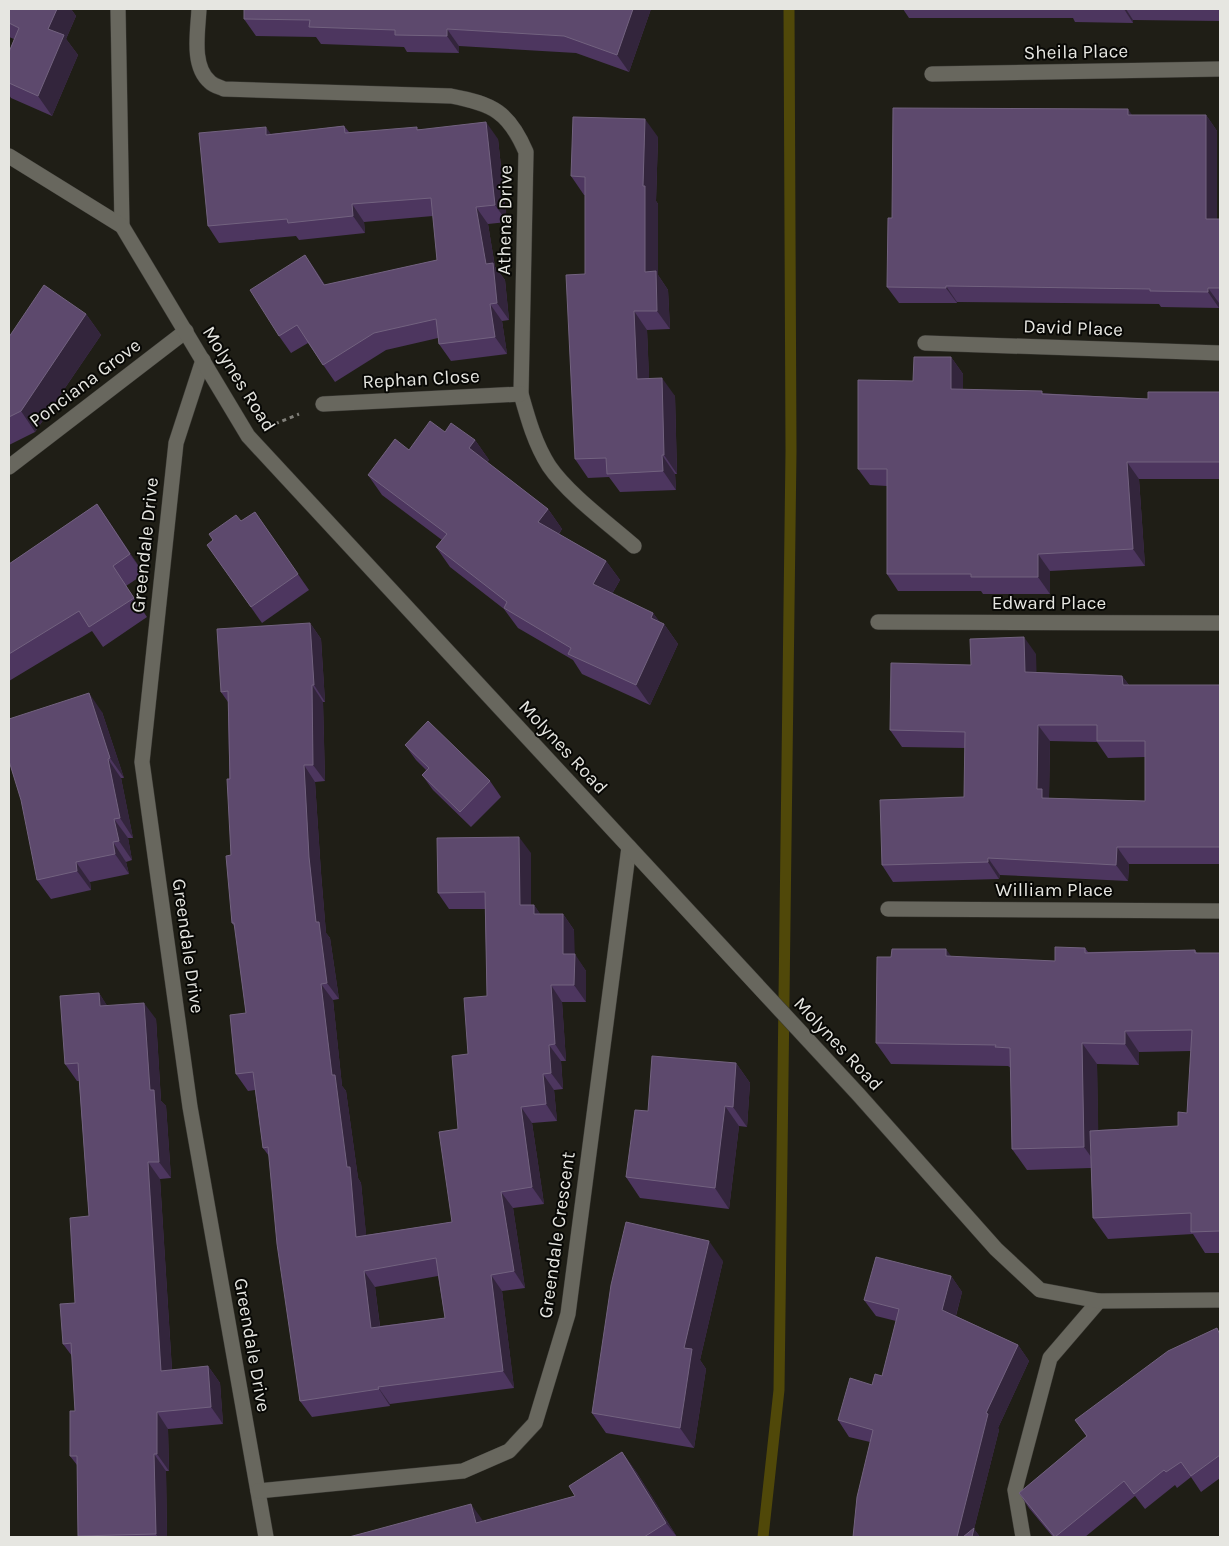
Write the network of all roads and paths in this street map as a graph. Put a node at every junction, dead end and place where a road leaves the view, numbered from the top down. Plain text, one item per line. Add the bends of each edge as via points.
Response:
1 (118, 9) edge
2 (199, 9) edge
3 (1220, 69) edge
4 (932, 74) dead end
5 (9, 156) edge
6 (122, 226) junction
7 (186, 332) junction
8 (925, 343) dead end
9 (1220, 354) edge
10 (203, 360) junction
11 (521, 394) junction
12 (323, 404) joint
13 (248, 436) junction
14 (9, 467) edge
15 (634, 546) dead end
16 (878, 622) dead end
17 (1220, 624) edge
18 (629, 847) junction
19 (888, 909) dead end
20 (1220, 912) edge
21 (1220, 1300) edge
22 (1099, 1301) junction
23 (258, 1492) junction
24 (266, 1537) edge
25 (1023, 1537) edge

1 - 6 street
2 - 11 street, Athena Drive via 198,55 201,70 210,83 224,89 240,92 451,96 474,100 500,112 516,129 526,152
3 - 4 street, Sheila Place
5 - 6 street
6 - 7 street, Molynes Road
7 - 10 street, Molynes Road
7 - 14 street, Ponciana Grove
8 - 9 street, David Place
10 - 13 street, Molynes Road
10 - 23 street, Greendale Drive via 176,443 142,762 190,1108
11 - 12 street, Rephan Close
11 - 15 street, Athena Drive via 530,430 550,467
12 - 13 path
13 - 18 street, Molynes Road
16 - 17 street, Edward Place
18 - 22 street, Molynes Road via 858,1094 996,1249 1040,1290
18 - 23 street, Greendale Crescent via 568,1314 535,1423 510,1451 463,1472
19 - 20 street, William Place
21 - 22 street, Molynes Road
22 - 25 street via 1050,1358 1015,1490
23 - 24 street, Greendale Drive

